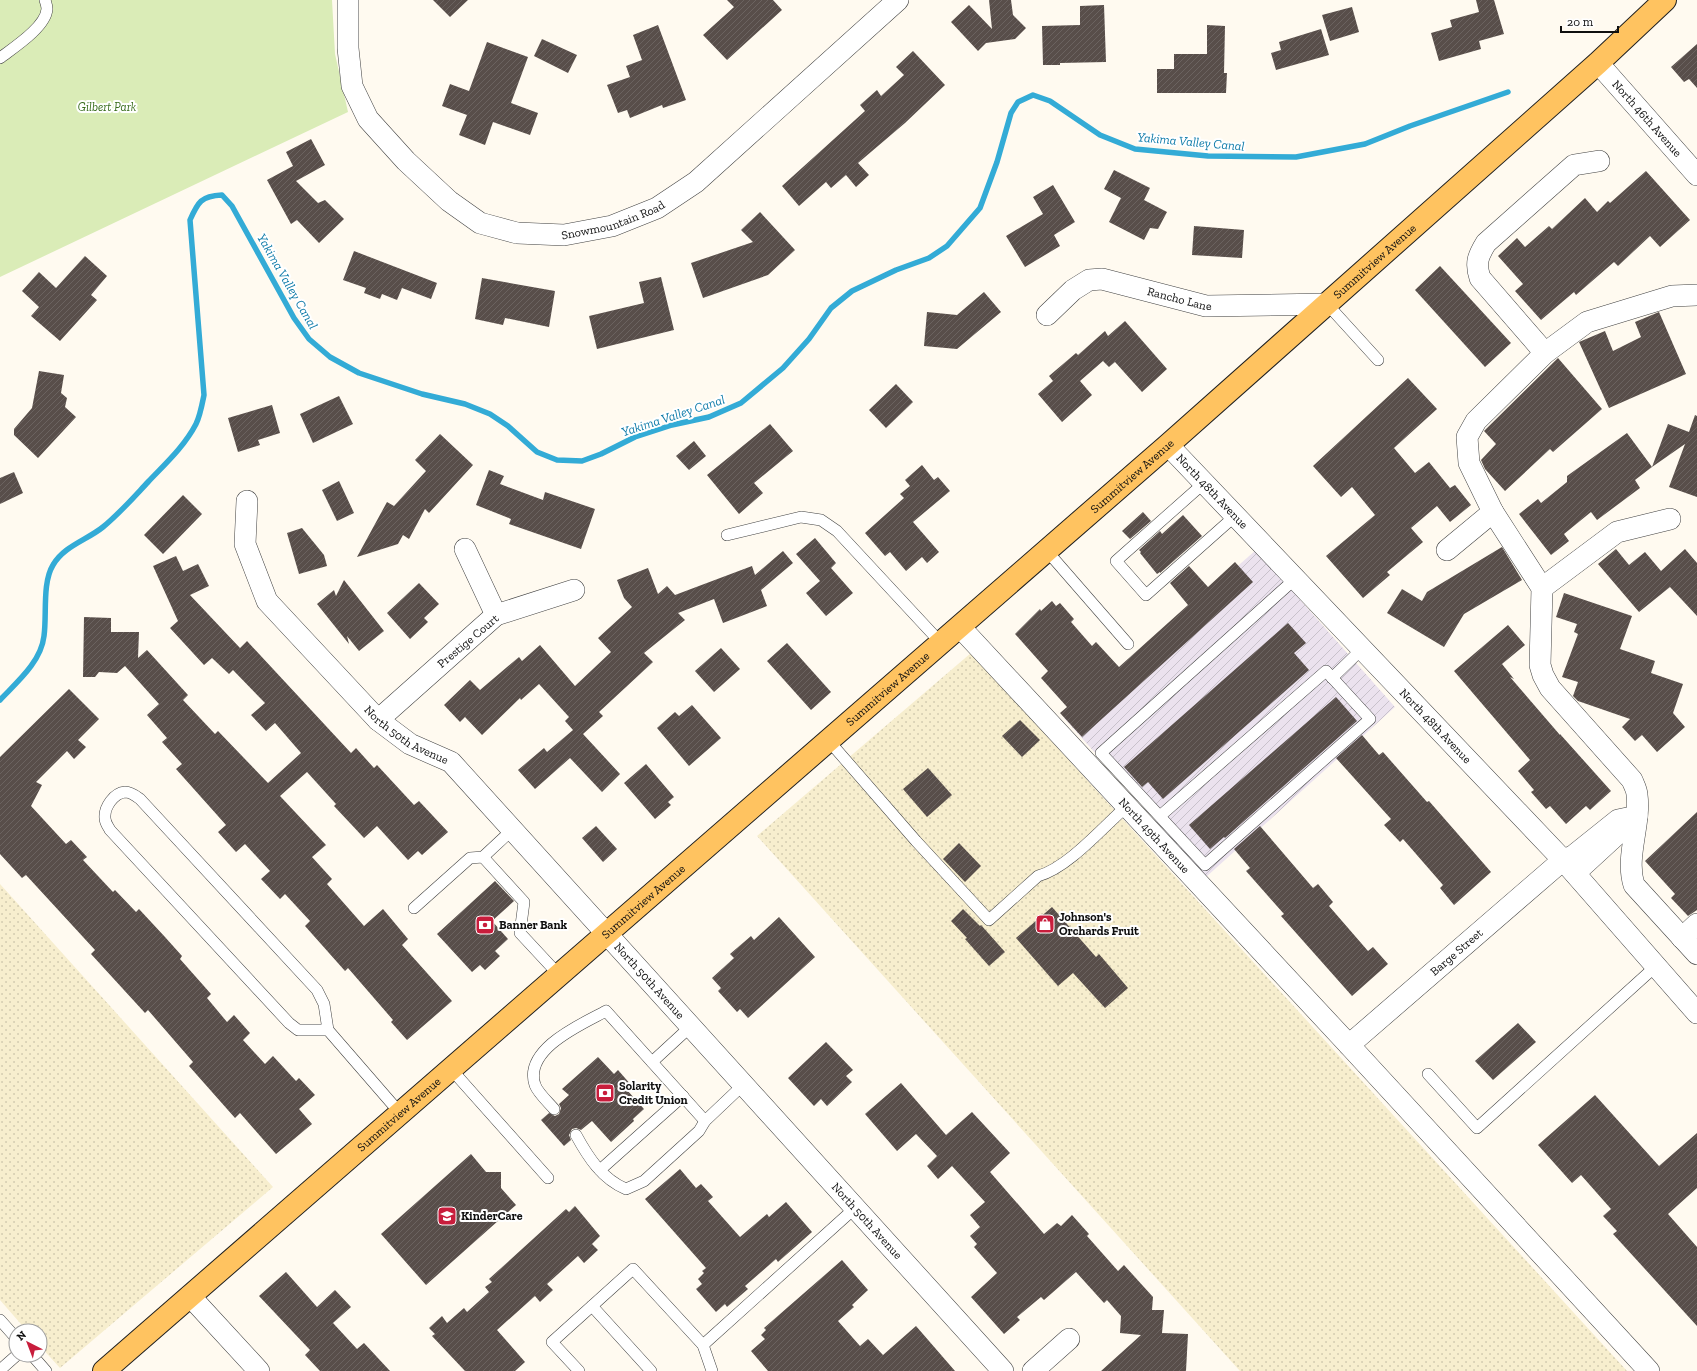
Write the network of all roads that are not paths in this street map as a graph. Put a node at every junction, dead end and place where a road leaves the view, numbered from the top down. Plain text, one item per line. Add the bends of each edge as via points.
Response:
1 (45, 0) edge
2 (348, 0) edge
3 (898, 0) edge
4 (1665, 0) edge
5 (0, 58) edge
6 (1598, 63) junction
7 (1599, 161) dead end
8 (1697, 175) edge
9 (1697, 295) edge
10 (1327, 304) junction
11 (1047, 315) dead end
12 (1545, 353) junction
13 (1378, 360) dead end
14 (1168, 445) junction
15 (1204, 483) junction
16 (247, 501) dead end
17 (1493, 512) junction
18 (1235, 516) junction
19 (1670, 518) dead end
20 (726, 535) dead end
21 (465, 549) dead end
22 (1447, 550) dead end
23 (1047, 551) junction
24 (1295, 579) junction
25 (1542, 588) junction
26 (574, 590) dead end
27 (496, 615) junction
28 (960, 627) junction
29 (941, 643) junction
30 (1128, 644) dead end
31 (1362, 649) junction
32 (1332, 678) junction
33 (378, 720) junction
34 (829, 741) junction
35 (1127, 806) junction
36 (1160, 816) junction
37 (1637, 816) junction
38 (512, 830) junction
39 (483, 856) junction
40 (1569, 866) junction
41 (414, 908) dead end
42 (1690, 931) edge
43 (606, 934) junction
44 (1697, 954) edge
45 (1656, 966) junction
46 (559, 975) junction
47 (1697, 1013) edge
48 (690, 1027) junction
49 (328, 1030) junction
50 (1349, 1045) junction
51 (652, 1062) junction
52 (451, 1068) junction
53 (1428, 1074) dead end
54 (743, 1085) junction
55 (683, 1096) junction
56 (554, 1109) dead end
57 (400, 1113) junction
58 (705, 1121) junction
59 (576, 1134) dead end
60 (600, 1170) junction
61 (548, 1178) dead end
62 (855, 1208) junction
63 (190, 1296) junction
64 (592, 1306) junction
65 (0, 1320) edge
66 (8, 1329) edge
67 (1069, 1339) dead end
68 (703, 1345) junction
69 (8, 1363) edge
70 (39, 1363) edge
71 (0, 1370) edge
72 (46, 1371) edge
73 (104, 1371) edge
74 (258, 1371) edge
75 (579, 1371) edge
76 (651, 1371) edge
77 (712, 1371) edge
78 (1003, 1371) edge
79 (1033, 1371) edge
80 (1649, 1371) edge

1 - 5 lane via 47,10 34,31
2 - 3 street, Snowmountain Road via 348,48 352,86 368,118 406,162 480,223 517,233 564,235 612,226 657,208 696,182
4 - 6 main road, Summitview Avenue
6 - 8 street, North 46th Avenue
6 - 10 main road, Summitview Avenue
7 - 12 street via 1574,165 1486,243 1476,267 1480,278
9 - 12 street via 1672,296 1588,322
10 - 11 street, Rancho Lane via 1206,306 1102,279 1089,280 1073,290
10 - 13 lane
10 - 14 main road, Summitview Avenue
12 - 17 street via 1476,421 1467,437 1469,463
14 - 15 street, North 48th Avenue
14 - 23 main road, Summitview Avenue
15 - 18 street, North 48th Avenue
15 - 18 lane via 1116,560 1146,594
16 - 33 street, North 50th Avenue via 244,544 267,601
17 - 22 street
17 - 25 street
18 - 24 street, North 48th Avenue
19 - 25 street via 1617,532
20 - 29 lane via 801,517 820,520 837,531
21 - 27 street
23 - 28 main road, Summitview Avenue
23 - 30 lane
24 - 31 street, North 48th Avenue
24 - 36 lane via 1101,753
25 - 37 street via 1540,665 1543,675 1550,688 1632,780 1637,793
26 - 27 street, Prestige Court
27 - 33 street, Prestige Court
28 - 29 main road, Summitview Avenue
28 - 35 street, North 49th Avenue
29 - 34 main road, Summitview Avenue
31 - 32 lane
31 - 40 street, North 48th Avenue
32 - 36 lane via 1326,671
32 - 36 lane via 1370,719 1205,865
33 - 38 street, North 50th Avenue via 410,744 451,762
34 - 35 lane via 989,920 1038,876 1063,864
34 - 43 main road, Summitview Avenue
35 - 50 street, North 49th Avenue
37 - 40 street, Barge Street
37 - 42 street via 1632,862 1634,885
38 - 39 lane
38 - 43 street, North 50th Avenue
39 - 41 lane via 470,858
39 - 46 lane via 524,902 520,933
40 - 45 street, North 48th Avenue
40 - 50 street, Barge Street
42 - 44 street
43 - 46 main road, Summitview Avenue
43 - 48 street, North 50th Avenue
45 - 47 street, North 48th Avenue
45 - 53 lane via 1477,1128
46 - 52 main road, Summitview Avenue
48 - 51 lane
48 - 54 street, North 50th Avenue
49 - 49 lane via 324,1004 317,990 140,799 126,792 112,799 104,817 110,830 289,1023 298,1030
49 - 57 lane
50 - 80 street, North 49th Avenue
51 - 55 lane
51 - 56 lane via 606,1011 551,1044 537,1063 533,1072 535,1086
52 - 57 main road, Summitview Avenue
52 - 61 lane
54 - 58 lane
54 - 62 street, North 50th Avenue
55 - 58 lane
55 - 60 lane
57 - 63 main road, Summitview Avenue
58 - 60 lane via 699,1131 644,1181 633,1187 626,1189 614,1184
59 - 60 lane
62 - 68 lane
62 - 78 street, North 50th Avenue
63 - 73 main road, Summitview Avenue
63 - 74 street
64 - 68 lane via 633,1269
64 - 75 lane via 552,1342
64 - 76 lane
65 - 66 lane
67 - 79 street
68 - 77 lane
69 - 71 lane
70 - 72 lane

